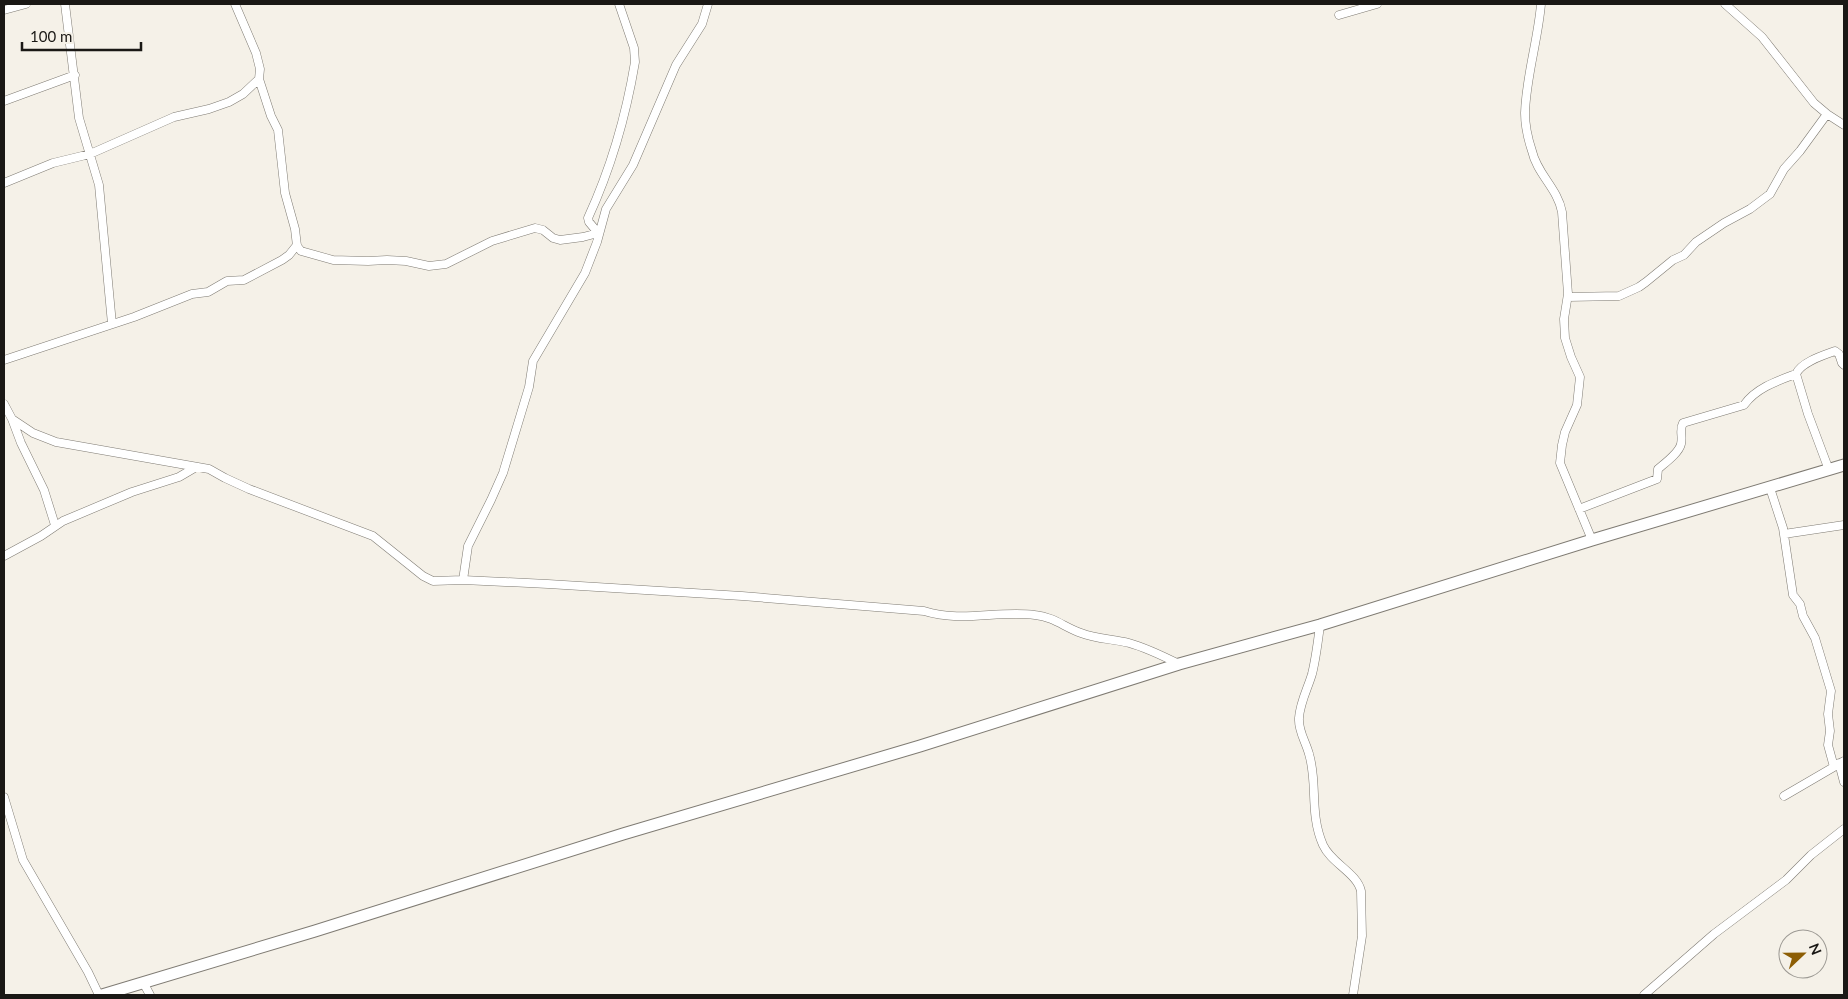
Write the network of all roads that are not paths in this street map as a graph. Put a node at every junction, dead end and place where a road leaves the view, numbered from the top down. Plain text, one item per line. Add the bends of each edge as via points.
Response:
1 (26, 4) edge
2 (65, 4) edge
3 (235, 4) edge
4 (620, 4) edge
5 (708, 4) edge
6 (1377, 4) edge
7 (1541, 4) edge
8 (1725, 4) edge
9 (4, 10) edge
10 (1339, 15) dead end
11 (75, 75) junction
12 (259, 79) junction
13 (4, 101) edge
14 (1827, 114) junction
15 (1844, 125) edge
16 (90, 154) junction
17 (4, 183) edge
18 (599, 233) junction
19 (297, 245) junction
20 (1568, 297) junction
21 (112, 324) junction
22 (4, 360) edge
23 (1844, 364) edge
24 (1796, 374) junction
25 (4, 404) edge
26 (12, 419) junction
27 (1844, 465) edge
28 (196, 467) junction
29 (1829, 470) junction
30 (1770, 488) junction
31 (1579, 509) junction
32 (56, 525) junction
33 (1844, 525) edge
34 (1784, 534) junction
35 (1592, 540) junction
36 (4, 556) edge
37 (463, 580) junction
38 (1320, 624) junction
39 (1179, 664) junction
40 (1839, 764) edge
41 (1844, 782) edge
42 (1784, 796) dead end
43 (4, 798) edge
44 (1844, 829) edge
45 (143, 982) junction
46 (100, 995) edge
47 (150, 995) edge
48 (1353, 995) edge
49 (1644, 995) edge

1 - 9 street
2 - 11 street
3 - 12 street via 256,53
4 - 18 street via 634,48 635,62 617,143 588,218
5 - 18 street via 702,24 676,65 634,165 606,209
6 - 10 street
7 - 20 street via 1525,115 1536,163 1560,203
8 - 14 street via 1762,37 1814,103
11 - 13 street
11 - 16 street via 80,118
12 - 16 street via 229,102 174,117
12 - 19 street via 278,130 285,194
14 - 15 street
14 - 20 street via 1784,169 1770,194 1696,242 1684,255 1639,288 1619,296
16 - 17 street via 53,163
16 - 21 street via 99,185
18 - 19 street via 560,240 534,228 492,241 446,264 429,266 406,261 333,260 301,251
18 - 37 street via 585,273 533,361 530,387 503,473 468,546
19 - 21 street via 282,260 244,280 227,281 208,292 192,294
20 - 31 street via 1565,338 1580,383 1560,463
21 - 22 street
23 - 24 street via 1835,351 1806,364
24 - 29 street
24 - 31 street via 1764,388 1744,405 1683,423 1681,445 1658,469 1657,479
25 - 26 street
26 - 28 street via 33,433 56,442
26 - 32 street
27 - 29 main road
28 - 32 street via 179,477 132,492
28 - 37 street via 209,469 249,489 369,534 433,581
29 - 30 main road
30 - 34 street
30 - 35 main road
31 - 35 street
32 - 36 street
33 - 34 street
34 - 40 street via 1793,595 1815,638 1831,691 1828,745
35 - 38 main road
37 - 39 street via 742,596 968,617 1033,614 1056,620 1081,633 1147,649
38 - 39 main road
38 - 48 street via 1315,661 1299,720 1310,755 1316,823 1323,845 1360,885 1362,936
39 - 45 main road
40 - 41 street
40 - 42 street
43 - 46 street via 23,860
44 - 49 street
45 - 46 main road
45 - 47 street

